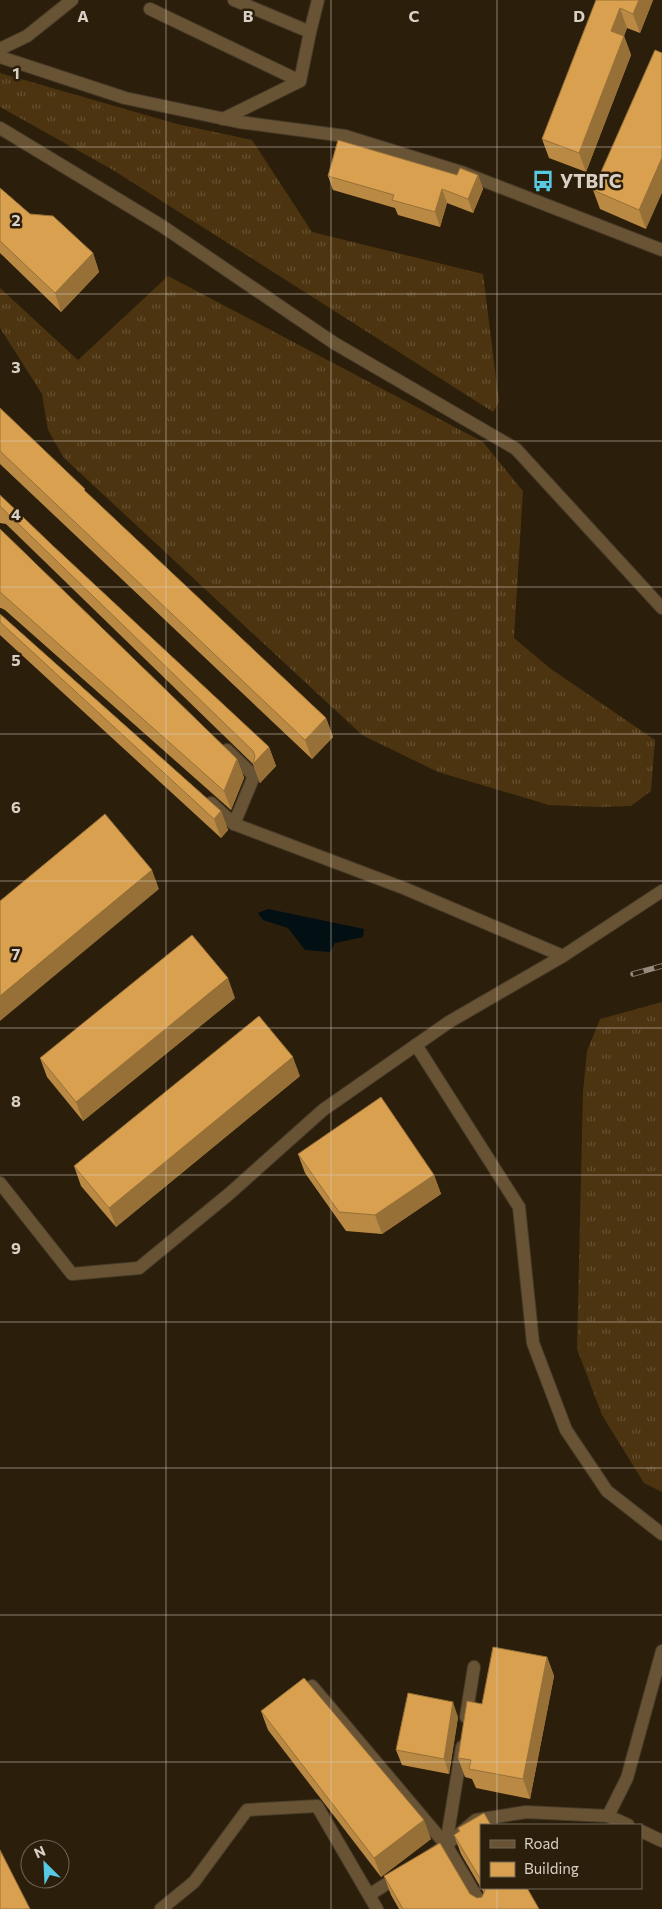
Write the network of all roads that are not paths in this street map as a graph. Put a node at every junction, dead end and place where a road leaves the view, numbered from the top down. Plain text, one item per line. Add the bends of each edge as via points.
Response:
1 (72, 0) edge
2 (234, 0) edge
3 (318, 0) edge
4 (150, 10) dead end
5 (310, 32) junction
6 (0, 49) edge
7 (0, 57) edge
8 (300, 81) junction
9 (223, 119) junction
10 (0, 128) edge
11 (662, 250) edge
12 (662, 608) edge
13 (219, 742) edge
14 (205, 798) edge
15 (234, 824) junction
16 (662, 891) edge
17 (563, 956) junction
18 (416, 1045) junction
19 (0, 1183) edge
20 (662, 1534) edge
21 (662, 1651) edge
22 (474, 1667) dead end
23 (312, 1686) edge
24 (608, 1816) junction
25 (626, 1824) edge
26 (642, 1831) edge
27 (662, 1841) edge
28 (446, 1845) junction
29 (369, 1896) junction
30 (161, 1909) edge
31 (377, 1909) edge
32 (484, 1909) edge

1 - 6 lane via 26,36
2 - 5 lane
3 - 5 lane
4 - 8 lane
5 - 8 lane
7 - 9 lane via 125,98
8 - 9 lane
9 - 11 lane via 345,136 464,173
10 - 12 lane via 162,226 334,343 516,449
13 - 15 lane via 254,776
14 - 15 lane
15 - 17 lane via 406,889
16 - 17 lane
17 - 18 lane via 449,1022
18 - 19 lane via 323,1110 229,1194 138,1268 72,1274
18 - 20 lane via 520,1207 533,1343 566,1430 607,1491
21 - 24 lane via 627,1778
22 - 28 lane
23 - 28 lane
24 - 25 lane
24 - 28 lane via 526,1812 476,1820
26 - 27 lane
28 - 29 lane
28 - 32 lane
29 - 30 lane via 317,1806 247,1810 194,1882
29 - 31 lane

